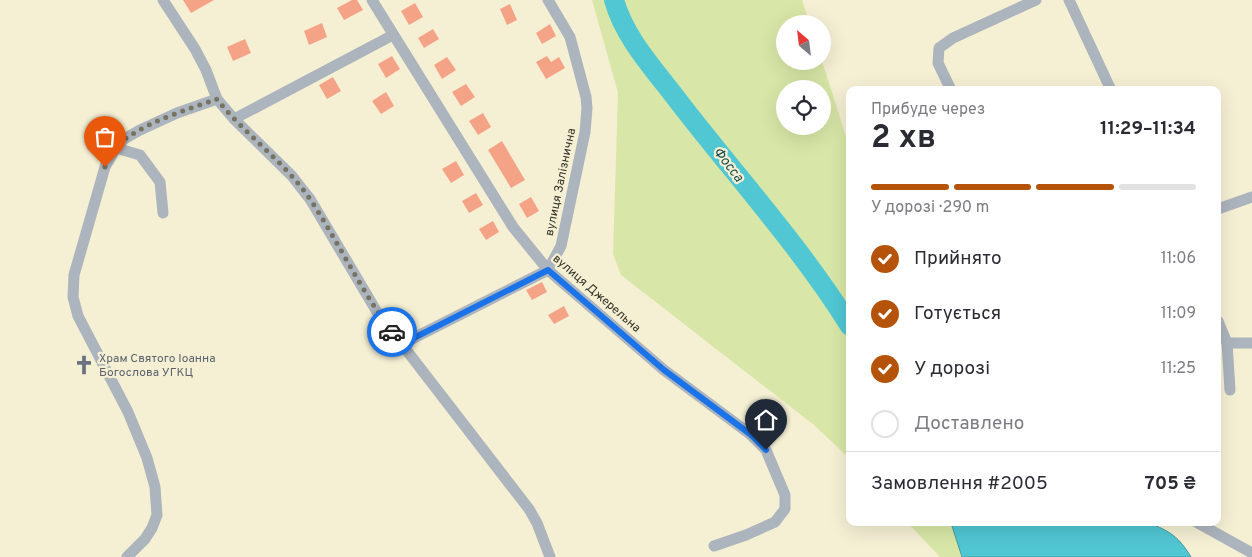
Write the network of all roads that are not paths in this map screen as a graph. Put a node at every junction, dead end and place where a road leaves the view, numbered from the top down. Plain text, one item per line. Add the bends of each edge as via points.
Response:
1 (163, 0) edge
2 (372, 0) edge
3 (548, 0) edge
4 (1036, 0) edge
5 (1068, 0) edge
6 (393, 35) junction
7 (949, 86) edge
8 (1109, 86) edge
9 (217, 99) junction
10 (234, 118) junction
11 (116, 148) junction
12 (1252, 197) edge
13 (1221, 207) edge
14 (163, 213) dead end
15 (548, 270) junction
16 (1221, 328) edge
17 (1227, 343) junction
18 (1252, 343) edge
19 (402, 344) junction
20 (1230, 390) dead end
21 (1203, 526) edge
22 (714, 546) dead end
23 (1252, 553) edge
24 (127, 557) edge
25 (550, 557) edge

1 - 9 street via 195,49
2 - 6 street, вулиця Джерельна
3 - 15 street, вулиця Залізнична via 570,37 587,108 586,132 561,246
4 - 7 street via 953,38 939,48 938,63
5 - 8 street
6 - 10 street
6 - 15 street, вулиця Джерельна via 513,227
9 - 10 street
9 - 11 street via 140,130
10 - 19 street via 292,176 310,199 368,299
11 - 14 street via 140,155 160,182
11 - 24 street via 105,167 74,274 73,297 78,316 128,412 155,487 158,515 145,539
12 - 13 street
15 - 19 street
15 - 22 street, вулиця Джерельна via 664,370 750,434 766,450 785,495 784,509 774,522
16 - 17 street
17 - 18 street
17 - 20 street
19 - 25 street via 529,509
21 - 23 street

